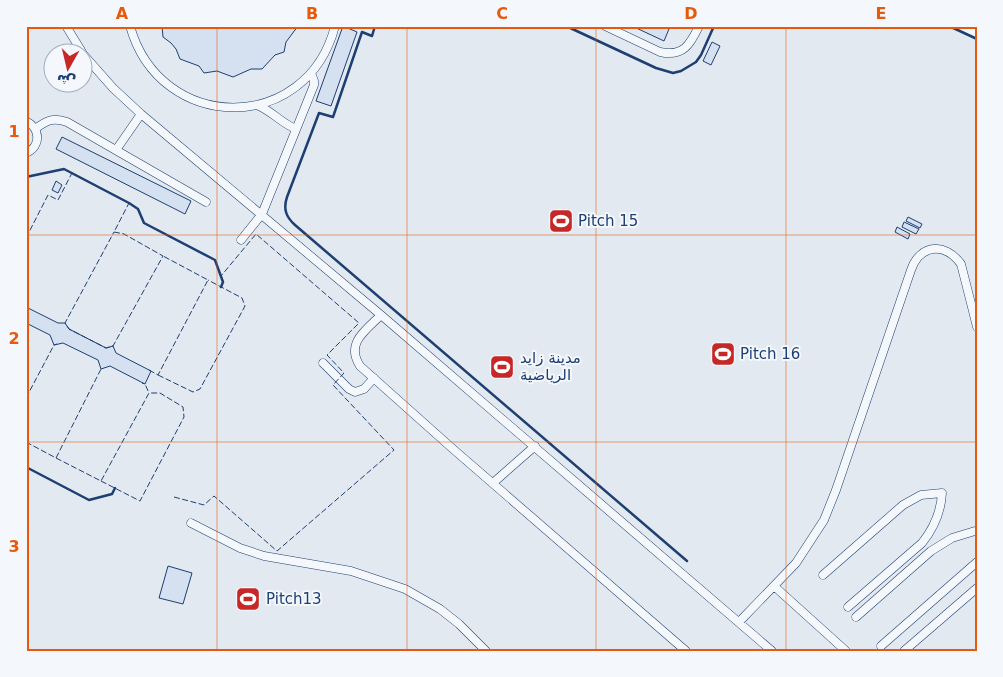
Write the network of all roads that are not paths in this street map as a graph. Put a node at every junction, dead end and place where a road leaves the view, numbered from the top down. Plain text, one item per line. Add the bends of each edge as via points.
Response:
1 (66, 26) edge
2 (130, 26) edge
3 (335, 26) edge
4 (605, 26) edge
5 (699, 26) edge
6 (75, 42) edge
7 (92, 65) edge
8 (311, 73) junction
9 (257, 105) junction
10 (141, 114) junction
11 (26, 121) edge
12 (35, 129) junction
13 (296, 129) junction
14 (116, 150) junction
15 (26, 153) edge
16 (206, 202) dead end
17 (262, 214) junction
18 (241, 240) dead end
19 (381, 315) junction
20 (977, 327) edge
21 (323, 363) dead end
22 (374, 378) junction
23 (535, 446) junction
24 (493, 483) junction
25 (191, 523) dead end
26 (975, 531) dead end
27 (977, 562) edge
28 (823, 575) dead end
29 (774, 586) junction
30 (977, 588) edge
31 (848, 606) dead end
32 (856, 617) dead end
33 (740, 622) junction
34 (881, 646) dead end
35 (486, 651) edge
36 (686, 651) edge
37 (772, 651) edge
38 (846, 651) edge
39 (904, 651) edge

1 - 6 lane
2 - 9 lane via 139,52 157,77 182,95 219,107
3 - 8 lane via 327,49
4 - 5 lane via 667,53 686,48
7 - 10 lane
8 - 9 lane via 281,96
8 - 13 lane via 314,85
9 - 13 lane
10 - 14 lane
10 - 17 lane
11 - 12 lane
12 - 14 lane via 58,118
12 - 15 lane via 37,143
13 - 17 lane
14 - 16 lane
17 - 18 lane
17 - 19 lane
19 - 22 lane via 359,336 354,348 357,361
19 - 23 lane
20 - 29 lane via 961,264 955,256 938,248 920,254 910,270 824,520 796,562
21 - 22 lane via 355,392 364,389
22 - 24 lane
23 - 24 lane
23 - 33 lane
24 - 36 lane
25 - 35 lane via 256,554 364,575 418,595 450,616
26 - 32 lane via 952,538 931,551
27 - 34 lane
28 - 31 lane via 902,505 921,495 942,493 939,514 922,543
29 - 33 lane
29 - 38 lane
30 - 39 lane
33 - 37 lane

